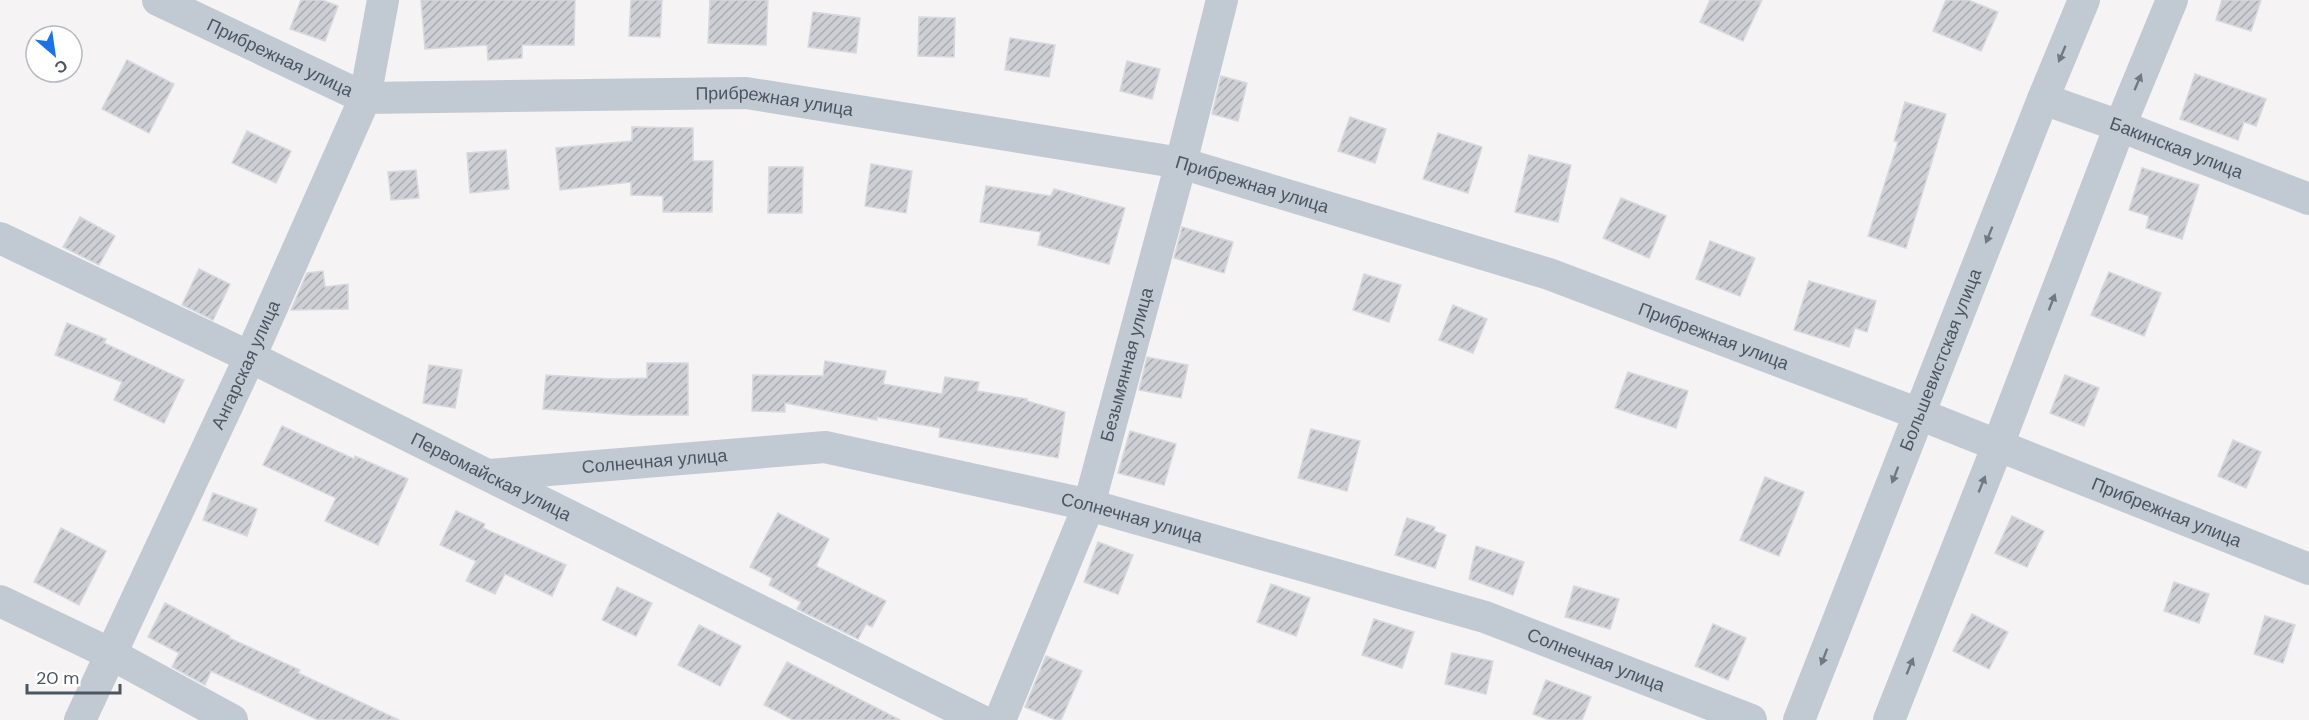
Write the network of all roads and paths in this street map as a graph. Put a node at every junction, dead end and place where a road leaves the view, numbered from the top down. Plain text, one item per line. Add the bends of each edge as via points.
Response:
1 (158, 0) edge
2 (382, 0) edge
3 (1222, 0) edge
4 (2084, 0) edge
5 (2172, 0) edge
6 (365, 98) junction
7 (2043, 99) junction
8 (2120, 126) junction
9 (1181, 163) junction
10 (2309, 199) edge
11 (0, 238) edge
12 (250, 357) junction
13 (1919, 414) junction
14 (1998, 445) junction
15 (489, 476) junction
16 (1089, 505) junction
17 (2309, 569) edge
18 (0, 601) edge
19 (111, 654) junction
20 (80, 720) edge
21 (232, 720) edge
22 (980, 720) edge
23 (1000, 720) edge
24 (1751, 720) edge
25 (1799, 720) edge
26 (1889, 720) edge

1 - 6 street, Прибрежная улица
2 - 6 street, Ангарская улица
3 - 9 street, Безымянная улица
4 -> 7 street, Большевистская улица
8 -> 5 street
6 - 9 street, Прибрежная улица via 746,93
6 - 12 street, Ангарская улица
7 - 8 street, Бакинская улица
7 -> 13 street, Большевистская улица
8 - 10 street, Бакинская улица
14 -> 8 street
9 - 13 street, Прибрежная улица via 1549,274
9 - 16 street, Безымянная улица
11 - 12 street, Первомайская улица
12 - 15 street, Первомайская улица
12 - 19 street, Ангарская улица
13 - 14 street, Прибрежная улица
13 -> 25 street, Большевистская улица
14 - 17 street, Прибрежная улица
26 -> 14 street
15 - 16 street, Солнечная улица via 825,447
15 - 22 street, Первомайская улица
16 - 23 street, Безымянная улица
16 - 24 street, Солнечная улица via 1485,617
18 - 19 street
19 - 20 street, Ангарская улица
19 - 21 street

